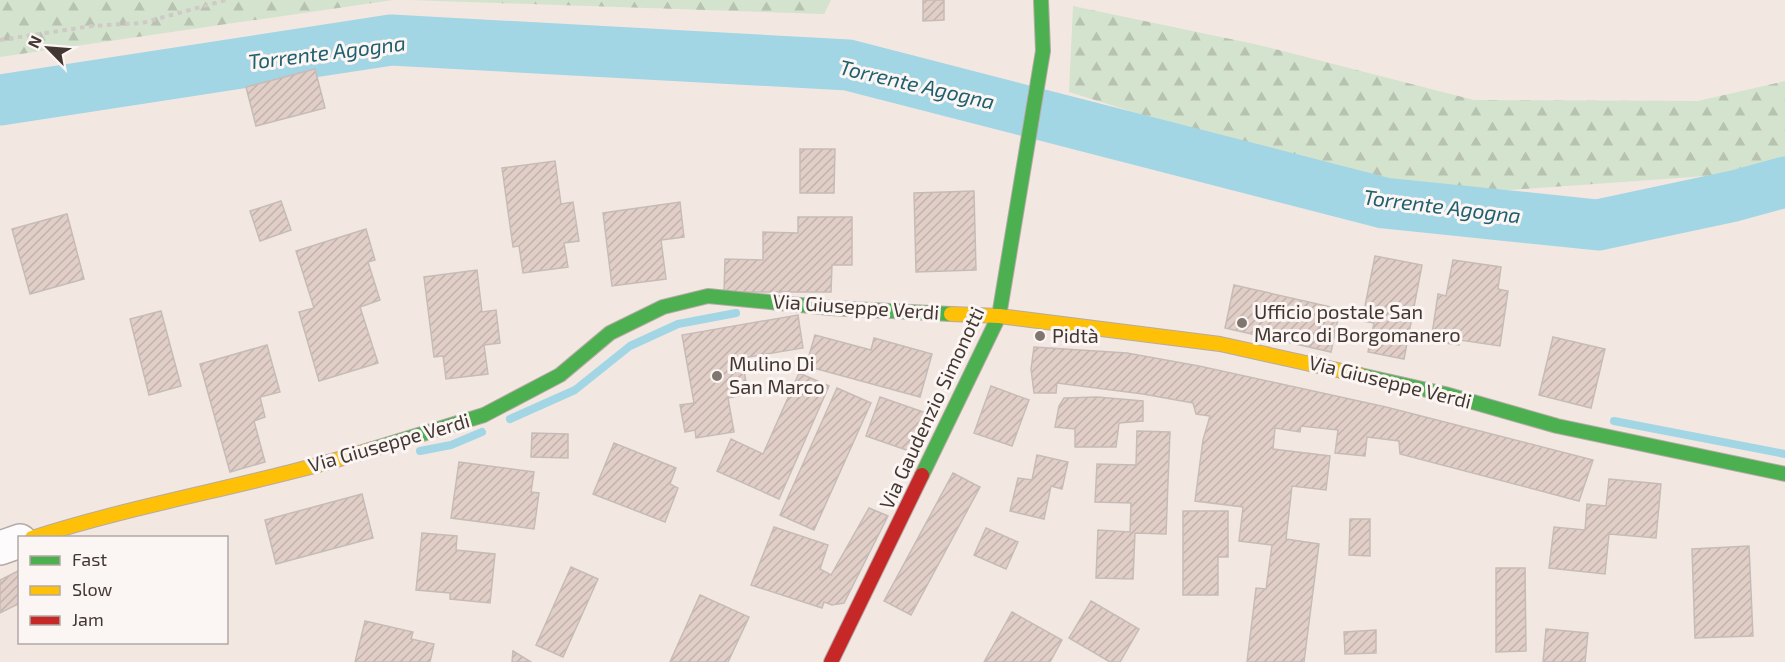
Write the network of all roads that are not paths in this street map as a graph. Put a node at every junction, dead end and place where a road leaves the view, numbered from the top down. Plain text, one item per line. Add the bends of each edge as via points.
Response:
1 (1041, 0) edge
2 (999, 316) junction
3 (1785, 474) edge
4 (35, 536) edge
5 (18, 543) edge
6 (0, 548) edge
7 (831, 662) edge

1 - 2 street, Via Gaudenzio Simonotti via 1043,51
2 - 3 street, Via Giuseppe Verdi via 1282,356 1445,394 1557,426
2 - 4 street, Via Giuseppe Verdi via 831,308 708,296 663,307 610,333 560,375 484,415 334,461 104,514
2 - 7 street, Via Gaudenzio Simonotti
5 - 6 street

